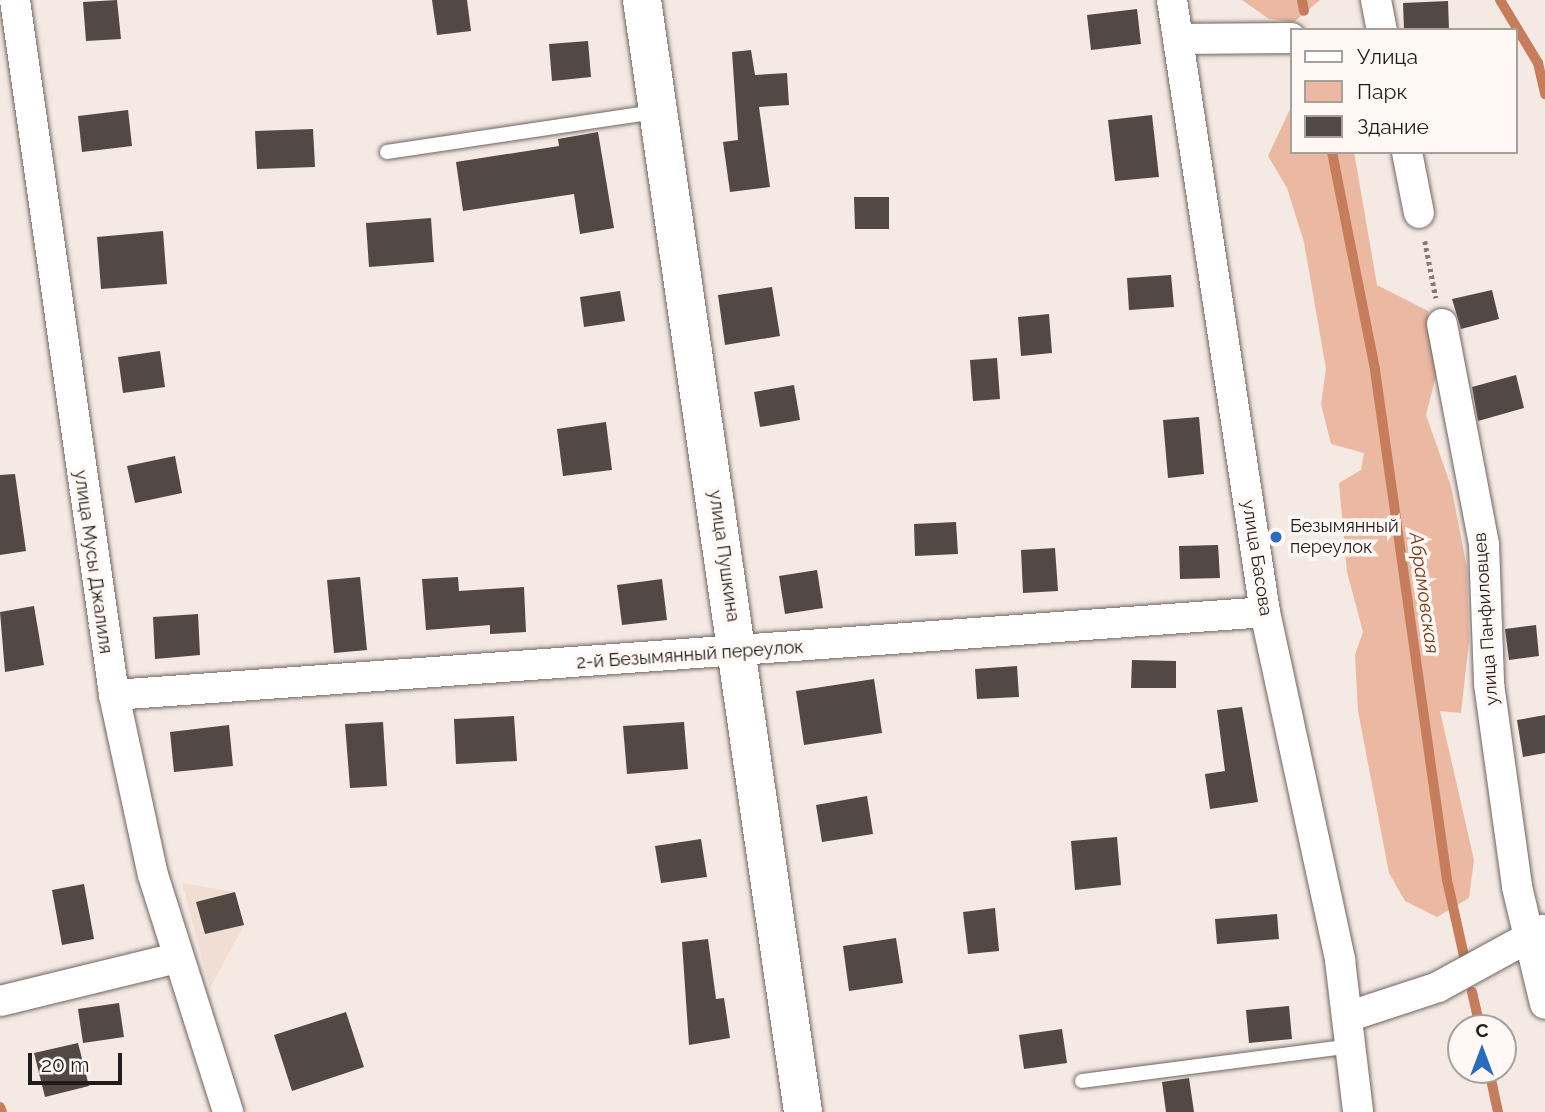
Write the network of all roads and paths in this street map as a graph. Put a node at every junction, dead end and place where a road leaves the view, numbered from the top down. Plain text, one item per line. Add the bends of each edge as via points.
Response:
1 (15, 0) edge
2 (642, 0) edge
3 (1172, 0) edge
4 (1376, 0) edge
5 (1382, 28) edge
6 (1290, 38) edge
7 (1178, 39) junction
8 (658, 111) junction
9 (387, 152) dead end
10 (1407, 154) edge
11 (1419, 213) joint
12 (1442, 324) joint
13 (1265, 612) junction
14 (738, 653) junction
15 (114, 695) junction
16 (1535, 933) edge
17 (177, 958) junction
18 (0, 1001) edge
19 (1545, 1004) edge
20 (1350, 1016) junction
21 (1353, 1046) junction
22 (1082, 1081) dead end
23 (228, 1112) edge
24 (803, 1112) edge
25 (1358, 1112) edge

1 - 15 street, улица Мусы Джалиля
2 - 8 street, улица Пушкина
3 - 7 street, улица Басова
4 - 5 street
6 - 7 street
7 - 13 street, улица Басова
8 - 9 lane
8 - 14 street, улица Пушкина
10 - 11 street
11 - 12 path
12 - 16 street, улица Панфиловцев via 1484,545 1489,684
13 - 14 street, 2-й Безымянный переулок via 993,627
13 - 20 street, улица Басова
14 - 15 street, 2-й Безымянный переулок
14 - 24 street, улица Пушкина
15 - 17 street, улица Мусы Джалиля
16 - 19 street, улица Панфиловцев
16 - 20 street via 1438,987
17 - 18 street
17 - 23 street, улица Мусы Джалиля
20 - 21 street, улица Басова
21 - 22 lane
21 - 25 street, улица Басова

